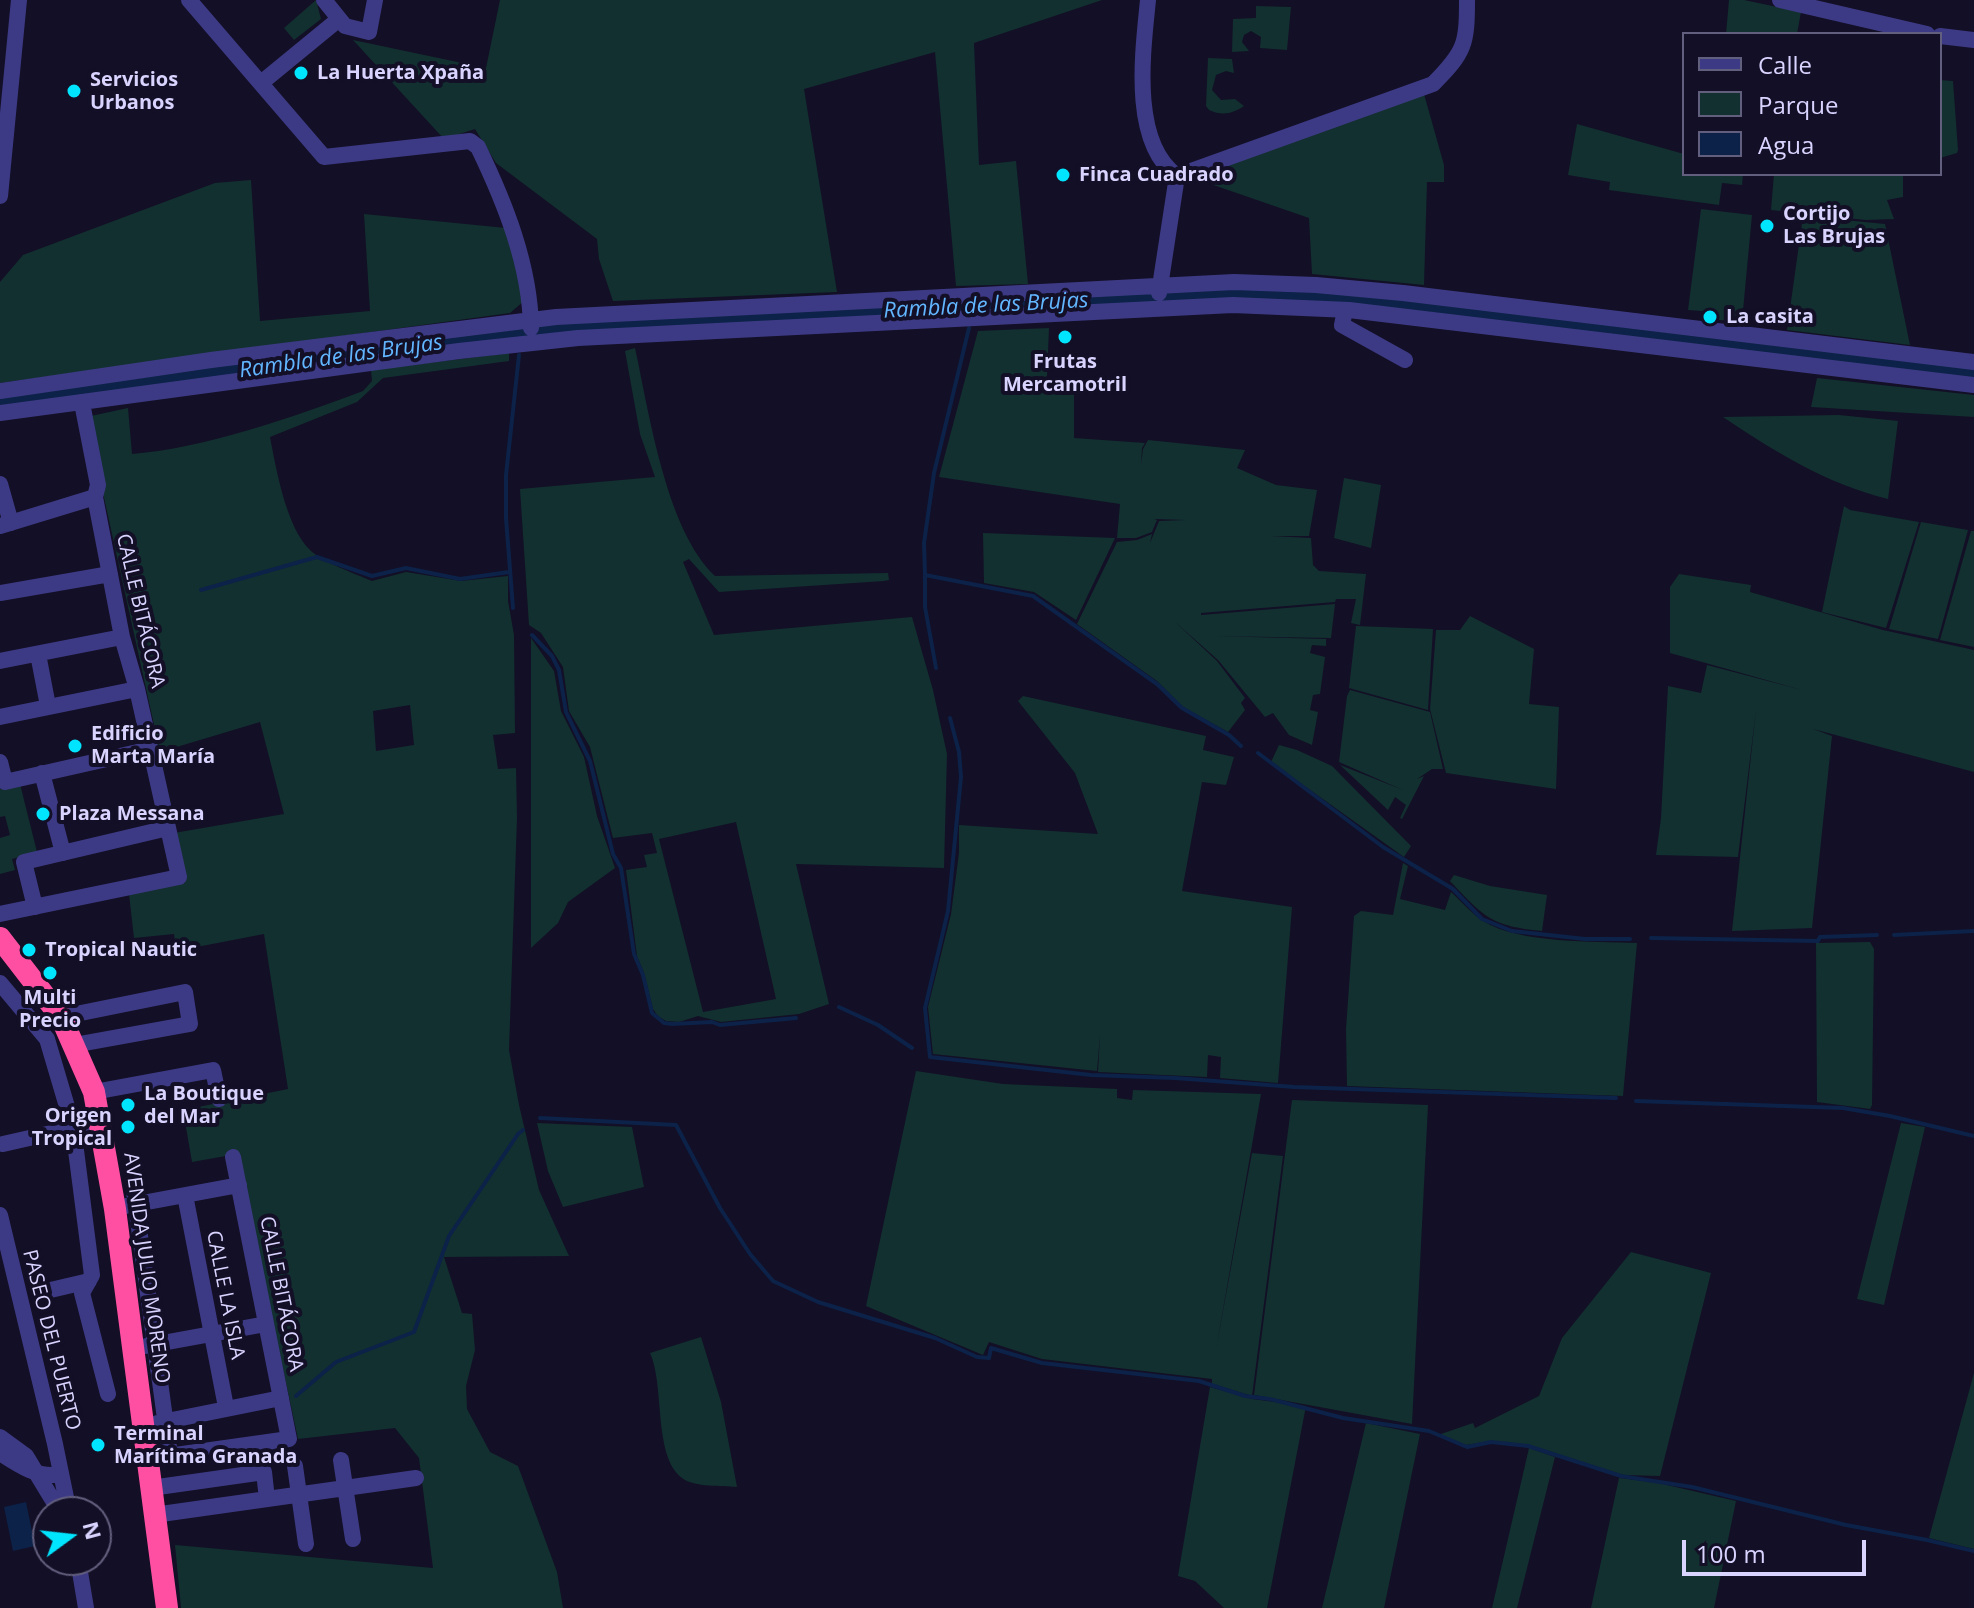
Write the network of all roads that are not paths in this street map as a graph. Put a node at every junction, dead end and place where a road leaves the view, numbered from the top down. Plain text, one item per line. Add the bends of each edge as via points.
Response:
1 (19, 0) edge
2 (189, 0) edge
3 (324, 0) edge
4 (375, 0) edge
5 (1148, 0) edge
6 (1467, 0) edge
7 (1780, 0) edge
8 (339, 19) junction
9 (1918, 32) edge
10 (1942, 36) edge
11 (1974, 40) edge
12 (261, 83) junction
13 (1177, 176) junction
14 (0, 196) edge
15 (1159, 296) junction
16 (1345, 310) junction
17 (531, 331) junction
18 (1405, 360) dead end
19 (1974, 362) edge
20 (1974, 385) edge
21 (0, 391) edge
22 (82, 403) junction
23 (0, 413) edge
24 (0, 484) edge
25 (95, 497) junction
26 (6, 525) edge
27 (110, 574) junction
28 (0, 593) edge
29 (122, 637) junction
30 (38, 654) junction
31 (0, 661) edge
32 (137, 689) junction
33 (48, 706) junction
34 (0, 717) edge
35 (151, 749) junction
36 (0, 764) edge
37 (42, 773) junction
38 (168, 828) junction
39 (63, 853) junction
40 (35, 907) junction
41 (0, 914) edge
42 (5, 948) edge
43 (0, 983) edge
44 (61, 1017) junction
45 (74, 1045) junction
46 (94, 1092) junction
47 (219, 1099) dead end
48 (100, 1122) junction
49 (73, 1127) junction
50 (3, 1144) dead end
51 (233, 1157) dead end
52 (133, 1184) dead end
53 (239, 1185) junction
54 (185, 1195) junction
55 (126, 1207) junction
56 (0, 1215) edge
57 (89, 1281) junction
58 (42, 1292) dead end
59 (266, 1324) junction
60 (212, 1334) junction
61 (144, 1346) junction
62 (108, 1394) dead end
63 (281, 1398) junction
64 (225, 1402) dead end
65 (166, 1422) junction
66 (143, 1426) junction
67 (0, 1437) edge
68 (0, 1453) edge
69 (170, 1455) junction
70 (147, 1459) junction
71 (341, 1460) dead end
72 (295, 1466) dead end
73 (31, 1468) junction
74 (61, 1474) junction
75 (416, 1478) dead end
76 (151, 1488) junction
77 (345, 1488) junction
78 (299, 1495) junction
79 (49, 1496) edge
80 (66, 1496) edge
81 (267, 1499) junction
82 (154, 1515) junction
83 (353, 1539) dead end
84 (306, 1544) dead end
85 (81, 1576) edge
86 (86, 1608) edge
87 (167, 1608) edge

1 - 14 street
2 - 12 street
3 - 8 street
4 - 8 street via 369,32 345,26
5 - 13 street via 1141,69 1150,142 1163,166
6 - 13 street via 1467,36 1453,64 1433,84
7 - 9 street
8 - 12 street
10 - 11 street
12 - 17 street via 324,157 470,141 478,147 522,262
13 - 15 street
15 - 16 street
15 - 17 street
15 - 17 street via 599,313
15 - 19 street via 1234,282 1360,289
16 - 18 street via 1342,325
16 - 20 street
17 - 21 street via 211,360
17 - 22 street
22 - 23 street
22 - 25 street, CALLE BITÁCORA via 98,485
24 - 26 street
25 - 26 street
25 - 27 street, CALLE BITÁCORA
27 - 28 street
27 - 29 street, CALLE BITÁCORA
29 - 30 street
29 - 32 street, CALLE BITÁCORA
30 - 31 street
30 - 33 street
32 - 33 street
32 - 35 street, CALLE BITÁCORA
33 - 34 street
35 - 37 street
35 - 38 street, CALLE BITÁCORA
36 - 37 street via 5,782
37 - 39 street
38 - 39 street
38 - 40 street, CALLE BITÁCORA via 179,877
39 - 40 street via 24,862
40 - 41 street
42 - 44 highway, AVENIDA JULIO MORENO
43 - 49 street via 47,1039
44 - 45 highway, AVENIDA JULIO MORENO
44 - 45 street via 185,992 190,1024
45 - 46 highway, AVENIDA JULIO MORENO
46 - 47 street via 213,1070
46 - 48 highway, AVENIDA JULIO MORENO
48 - 49 street
48 - 55 highway, AVENIDA JULIO MORENO
49 - 50 street
49 - 57 street
51 - 53 street, CALLE BITÁCORA
52 - 55 street
53 - 54 street
53 - 59 street, CALLE BITÁCORA
54 - 55 street
54 - 60 street, CALLE LA ISLA
55 - 61 highway, AVENIDA JULIO MORENO
56 - 74 street, PASEO DEL PUERTO
57 - 58 street
57 - 62 street via 82,1293
59 - 60 street
59 - 63 street, CALLE BITÁCORA
60 - 61 street
60 - 64 street, CALLE LA ISLA
61 - 65 street
61 - 66 highway, AVENIDA JULIO MORENO
63 - 65 street
63 - 69 street, CALLE BITÁCORA via 289,1439
65 - 66 street
65 - 69 street
66 - 70 highway, AVENIDA JULIO MORENO
67 - 73 street via 26,1456
68 - 73 street
69 - 70 street
70 - 76 highway, AVENIDA JULIO MORENO
71 - 77 street
72 - 78 street
73 - 74 street via 46,1476
73 - 79 street
74 - 80 street, PASEO DEL PUERTO
75 - 77 street
76 - 81 street via 264,1472
76 - 82 highway, AVENIDA JULIO MORENO
77 - 78 street
77 - 83 street
78 - 81 street
78 - 84 street
81 - 82 street
82 - 87 highway, AVENIDA JULIO MORENO
85 - 86 street

